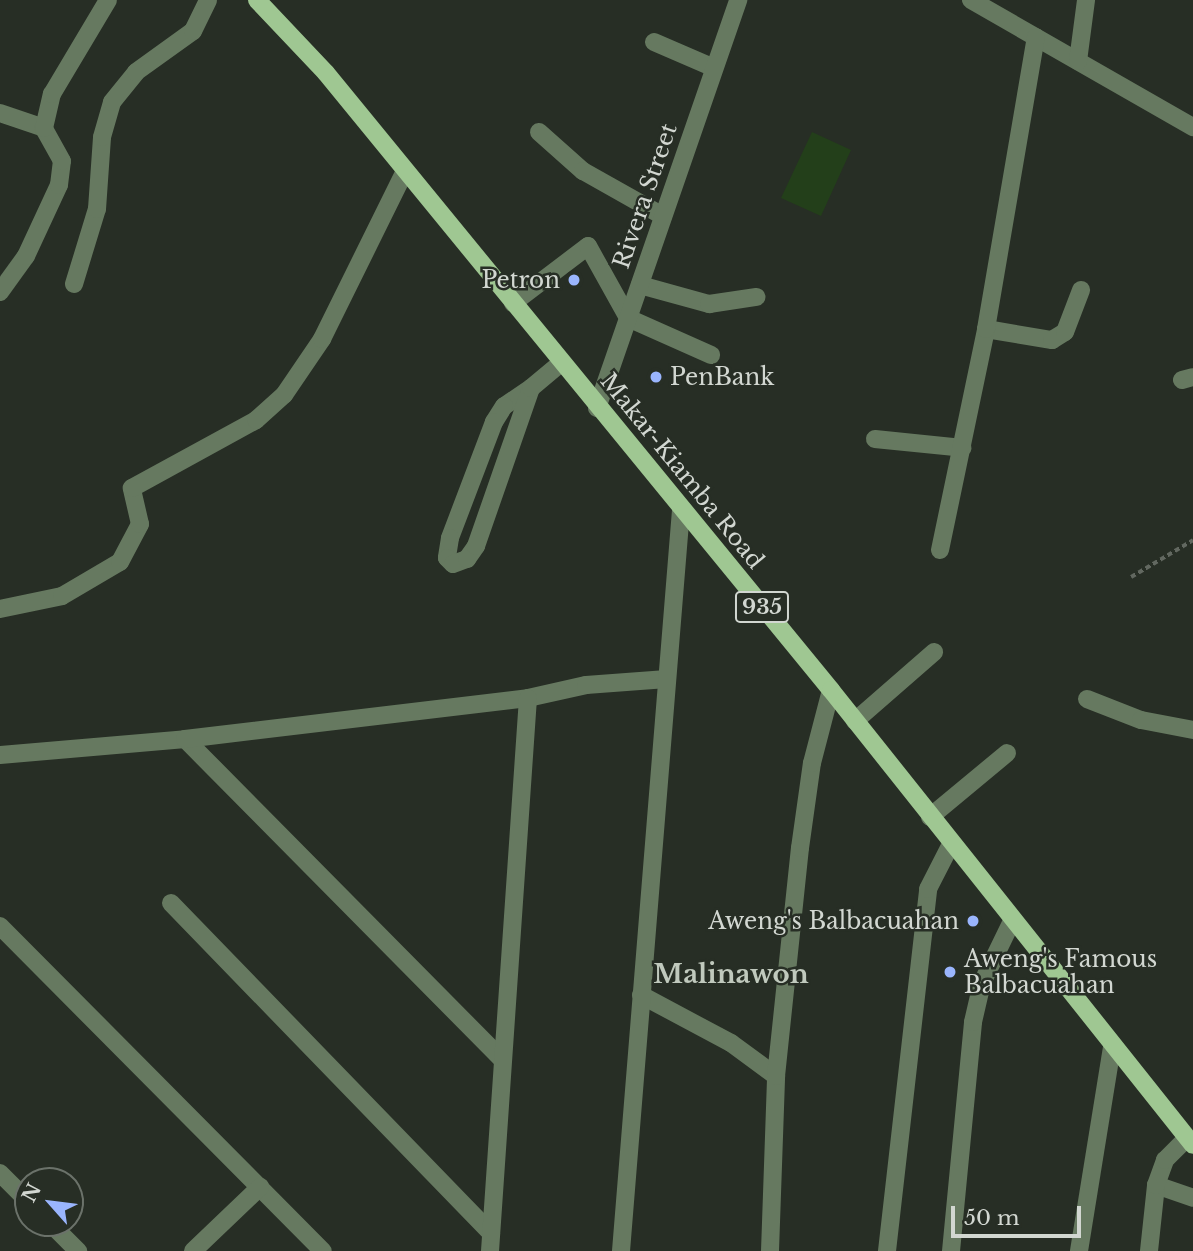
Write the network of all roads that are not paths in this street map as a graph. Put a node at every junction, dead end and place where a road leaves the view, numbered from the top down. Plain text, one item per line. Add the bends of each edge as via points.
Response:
1 (108, 0) edge
2 (208, 0) edge
3 (257, 0) edge
4 (738, 0) edge
5 (971, 0) edge
6 (1086, 0) edge
7 (1036, 37) junction
8 (654, 42) dead end
9 (1078, 61) junction
10 (714, 68) junction
11 (0, 113) edge
12 (1193, 127) edge
13 (44, 128) junction
14 (539, 132) dead end
15 (405, 171) junction
16 (663, 216) junction
17 (74, 284) dead end
18 (640, 285) junction
19 (1081, 290) dead end
20 (0, 292) edge
21 (756, 297) dead end
22 (513, 303) junction
23 (628, 318) junction
24 (986, 330) junction
25 (711, 355) dead end
26 (562, 362) junction
27 (531, 388) junction
28 (597, 408) junction
29 (875, 439) dead end
30 (963, 448) junction
31 (681, 510) junction
32 (940, 550) dead end
33 (0, 609) edge
34 (934, 652) dead end
35 (667, 679) junction
36 (831, 690) junction
37 (528, 698) junction
38 (1087, 699) dead end
39 (855, 721) junction
40 (1193, 730) edge
41 (185, 739) junction
42 (1007, 753) dead end
43 (0, 755) edge
44 (930, 817) junction
45 (951, 844) junction
46 (171, 903) dead end
47 (1012, 921) junction
48 (0, 926) edge
49 (641, 995) junction
50 (1112, 1047) junction
51 (501, 1058) junction
52 (776, 1076) junction
53 (1190, 1142) edge
54 (0, 1174) edge
55 (1156, 1185) junction
56 (260, 1187) junction
57 (14, 1188) edge
58 (1193, 1198) edge
59 (64, 1237) edge
60 (491, 1242) edge
61 (78, 1251) edge
62 (193, 1251) edge
63 (323, 1251) edge
64 (621, 1251) edge
65 (770, 1251) edge
66 (887, 1251) edge
67 (951, 1251) edge
68 (1079, 1251) edge
69 (1149, 1251) edge

1 - 13 street via 52,94
2 - 17 street via 193,31 136,72 112,102 102,137 96,218
3 - 15 main road, Makar-Kiamba Road / 935 via 326,73
4 - 10 street, Rivera Street
5 - 7 street
6 - 9 street
7 - 9 street
7 - 24 street
8 - 10 street
9 - 12 street
10 - 16 street, Rivera Street
11 - 13 street
13 - 20 street via 62,161 59,185 26,256
14 - 16 street via 583,171
15 - 22 main road, Makar-Kiamba Road / 935
15 - 33 street via 322,339 284,395 257,420 132,488 140,524 120,562 62,596
16 - 18 street, Rivera Street
18 - 21 street via 709,304
18 - 23 street, Rivera Street
19 - 24 street via 1065,332 1052,340
22 - 23 street via 588,246
22 - 26 main road, Makar-Kiamba Road / 935
23 - 25 street
23 - 28 street, Rivera Street
24 - 30 street
26 - 27 street
26 - 28 main road, Makar-Kiamba Road / 935
27 - 27 street via 504,406 494,422 450,538 447,558 453,564 467,559 476,546
28 - 31 main road, Makar-Kiamba Road / 935
29 - 30 street
30 - 32 street
31 - 35 street
31 - 36 main road, Makar-Kiamba Road / 935
34 - 39 street
35 - 37 street via 586,685
35 - 49 street
36 - 39 main road, Makar-Kiamba Road / 935
36 - 52 street via 812,763
37 - 41 street
37 - 51 street
38 - 40 street via 1140,720
39 - 44 main road, Makar-Kiamba Road / 935
41 - 43 street
41 - 51 street
42 - 44 street
44 - 45 main road, Makar-Kiamba Road / 935
45 - 47 main road, Makar-Kiamba Road / 935
45 - 66 street via 928,889
46 - 60 street
47 - 50 main road, Makar-Kiamba Road / 935
47 - 67 street via 982,983 973,1023
48 - 56 street
49 - 52 street via 731,1043
49 - 64 street
50 - 53 main road, Makar-Kiamba Road / 935
50 - 68 street
51 - 60 street
52 - 65 street
53 - 55 street via 1165,1160
54 - 57 street
55 - 58 street
55 - 69 street
56 - 62 street
56 - 63 street
59 - 61 street

